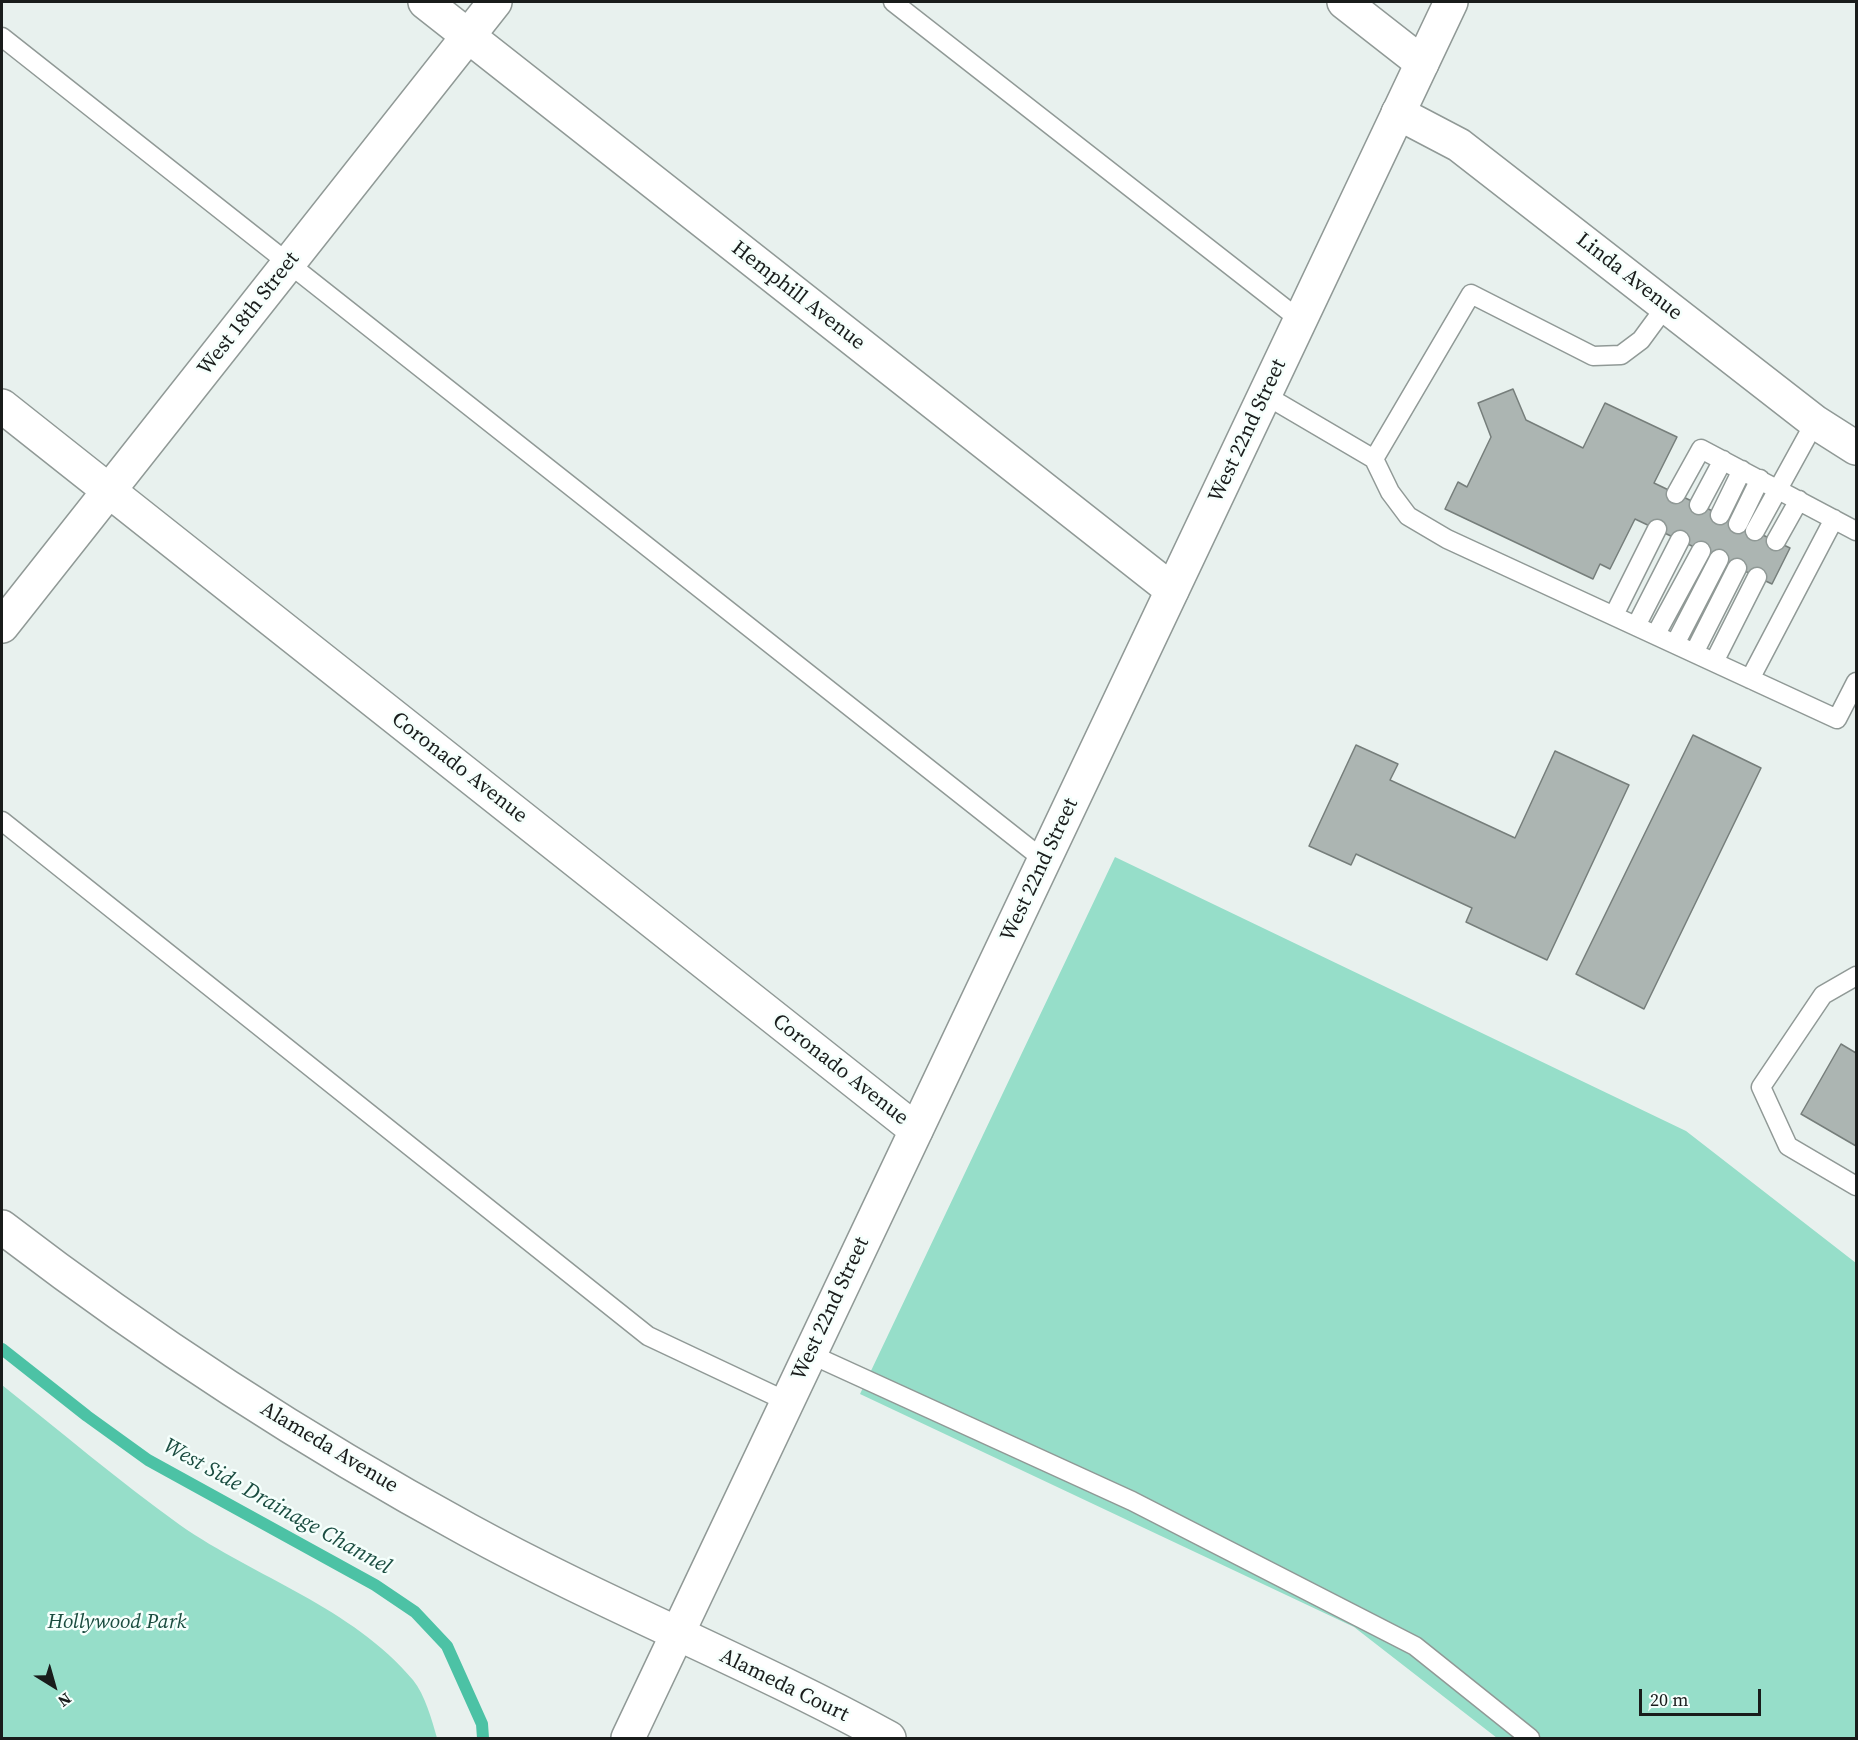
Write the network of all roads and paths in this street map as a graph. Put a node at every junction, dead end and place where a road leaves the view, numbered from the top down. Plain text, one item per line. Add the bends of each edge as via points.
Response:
1 (425, 2) edge
2 (495, 2) edge
3 (893, 2) edge
4 (1344, 2) edge
5 (1451, 2) edge
6 (468, 36) junction
7 (2, 37) edge
8 (1422, 63) junction
9 (1398, 114) junction
10 (288, 264) junction
11 (1666, 306) junction
12 (1300, 320) junction
13 (1265, 395) junction
14 (2, 406) edge
15 (1815, 422) junction
16 (1857, 448) edge
17 (1374, 459) junction
18 (1723, 460) junction
19 (1742, 470) junction
20 (1760, 479) junction
21 (1777, 488) junction
22 (108, 491) junction
23 (1676, 494) dead end
24 (1799, 500) junction
25 (1699, 505) dead end
26 (1720, 514) dead end
27 (1834, 519) junction
28 (1738, 524) dead end
29 (1657, 530) dead end
30 (1755, 531) dead end
31 (1857, 531) edge
32 (1680, 540) dead end
33 (1776, 542) dead end
34 (1701, 550) dead end
35 (1719, 559) dead end
36 (1737, 568) dead end
37 (1757, 577) dead end
38 (1172, 590) junction
39 (1614, 615) junction
40 (1636, 626) junction
41 (2, 627) edge
42 (1656, 634) junction
43 (1675, 644) junction
44 (1694, 653) junction
45 (1714, 662) junction
46 (1750, 679) junction
47 (1857, 682) edge
48 (2, 821) edge
49 (1044, 860) junction
50 (1857, 976) edge
51 (916, 1130) junction
52 (1857, 1186) edge
53 (2, 1227) edge
54 (810, 1354) junction
55 (788, 1402) junction
56 (678, 1634) junction
57 (628, 1738) edge
58 (889, 1738) edge
59 (1530, 1738) edge

1 - 6 street, Hemphill Avenue
2 - 6 street, West 18th Street
3 - 12 lane
4 - 8 street
5 - 8 street, West 22nd Street
6 - 10 street, West 18th Street
6 - 38 street, Hemphill Avenue
7 - 10 lane
8 - 9 street, West 22nd Street
9 - 11 street, Linda Avenue via 1459,145
9 - 12 street, West 22nd Street
10 - 22 street, West 18th Street
10 - 49 lane
11 - 15 street, Linda Avenue
11 - 17 lane via 1641,340 1621,355 1593,356 1471,294
12 - 13 street, West 22nd Street
13 - 17 lane
13 - 38 street, West 22nd Street
14 - 22 street, Coronado Avenue
15 - 16 street, Linda Avenue
15 - 21 lane
17 - 39 lane via 1390,492 1408,516 1447,539
18 - 19 lane
18 - 23 lane via 1701,449
18 - 25 lane
19 - 20 lane
19 - 26 lane
20 - 21 lane
20 - 28 lane
21 - 24 lane
21 - 30 lane
22 - 41 street, West 18th Street
22 - 51 street, Coronado Avenue
24 - 27 lane
24 - 33 lane
27 - 31 lane
27 - 46 lane
29 - 39 lane
32 - 40 lane
34 - 42 lane
35 - 43 lane
36 - 44 lane
37 - 45 lane
38 - 49 street, West 22nd Street
39 - 40 lane
40 - 42 lane
42 - 43 lane
43 - 44 lane
44 - 45 lane
45 - 46 lane
46 - 47 lane via 1837,719
48 - 55 lane via 648,1336
49 - 51 street, West 22nd Street
50 - 52 lane via 1823,995 1761,1087 1788,1146
51 - 54 street, West 22nd Street
53 - 56 street, Alameda Avenue via 160,1342 297,1432 470,1531
54 - 55 street, West 22nd Street
54 - 59 lane via 1132,1501 1415,1646
55 - 56 street, West 22nd Street
56 - 57 street, West 22nd Street
56 - 58 street, Alameda Court

